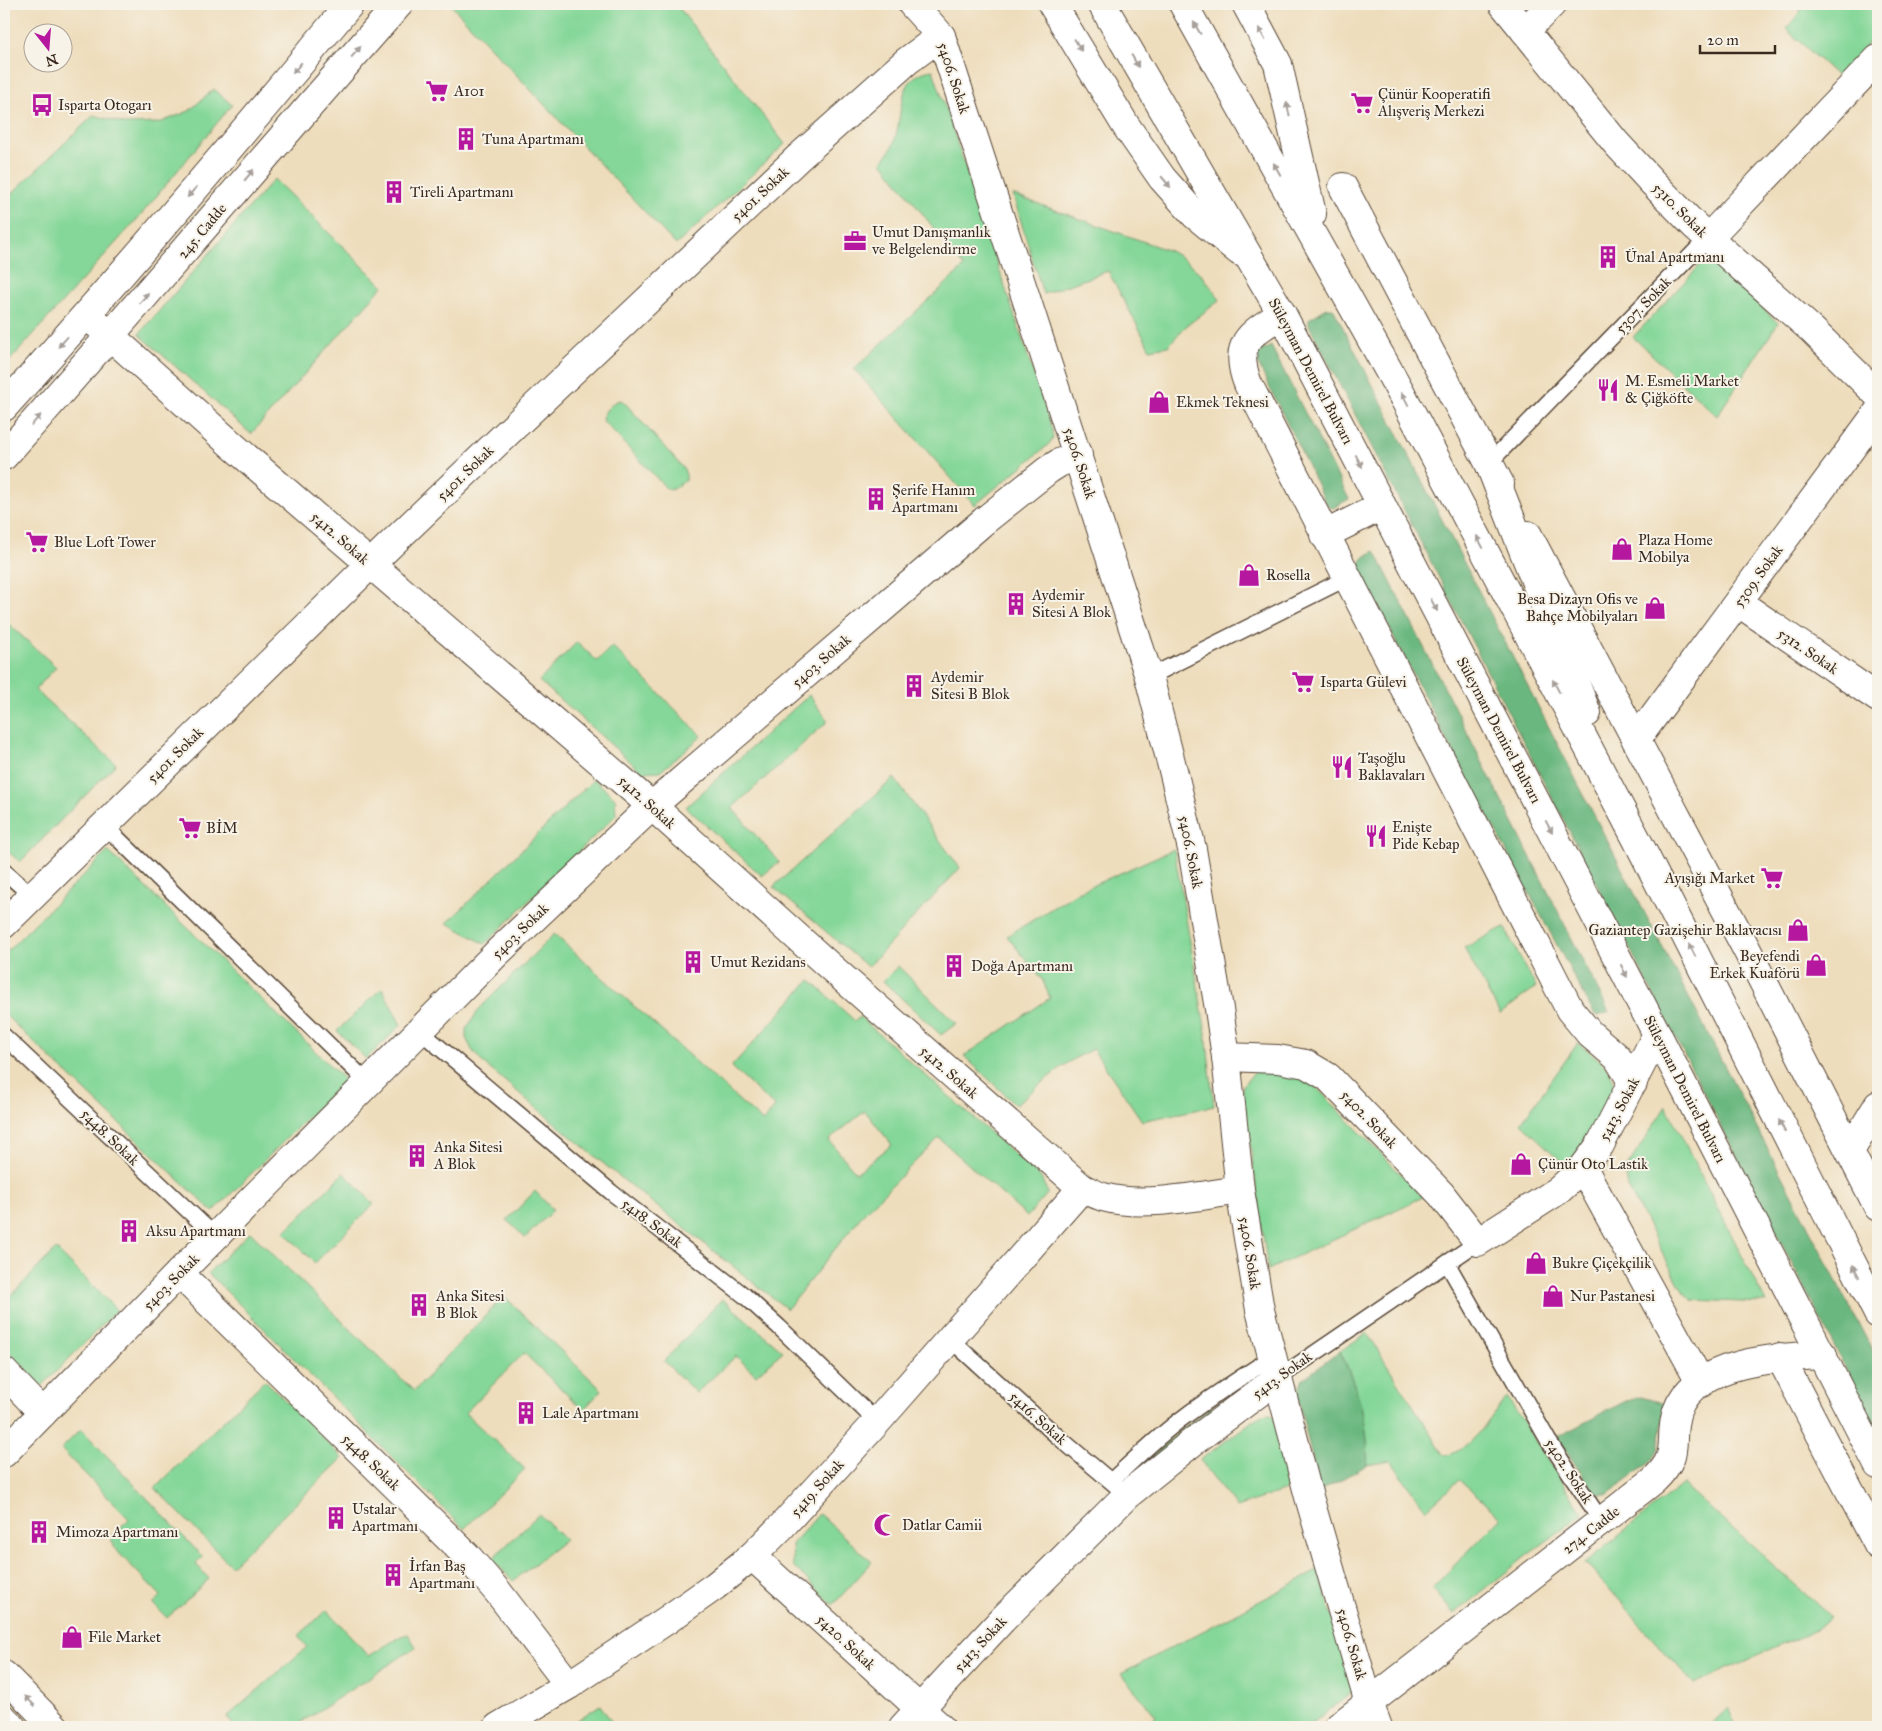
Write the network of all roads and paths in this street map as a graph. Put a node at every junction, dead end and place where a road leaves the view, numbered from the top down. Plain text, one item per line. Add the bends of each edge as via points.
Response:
1 (350, 4) edge
2 (912, 4) edge
3 (1052, 4) edge
4 (1102, 4) edge
5 (1183, 4) edge
6 (1246, 4) edge
7 (1503, 4) edge
8 (1552, 4) edge
9 (387, 8) edge
10 (1524, 31) junction
11 (941, 36) junction
12 (1878, 59) edge
13 (1343, 187) dead end
14 (1708, 238) junction
15 (1318, 242) junction
16 (1253, 264) junction
17 (1282, 314) junction
18 (87, 315) junction
19 (111, 337) junction
20 (1878, 395) edge
21 (4, 406) edge
22 (1878, 412) edge
23 (1078, 455) junction
24 (4, 456) edge
25 (1489, 463) junction
26 (1382, 506) junction
27 (1324, 535) junction
28 (370, 564) junction
29 (1347, 578) junction
30 (1738, 603) junction
31 (1149, 677) junction
32 (1878, 698) edge
33 (1636, 740) junction
34 (652, 806) junction
35 (104, 825) junction
36 (1636, 838) junction
37 (4, 871) edge
38 (32, 896) junction
39 (4, 924) edge
40 (420, 1031) junction
41 (1657, 1034) junction
42 (4, 1036) edge
43 (1226, 1057) junction
44 (368, 1082) junction
45 (1633, 1083) junction
46 (1878, 1105) edge
47 (1850, 1151) junction
48 (1583, 1168) junction
49 (1082, 1188) junction
50 (1240, 1190) junction
51 (1878, 1207) edge
52 (216, 1237) junction
53 (1478, 1242) junction
54 (1447, 1263) junction
55 (179, 1274) junction
56 (1878, 1314) edge
57 (950, 1339) junction
58 (1822, 1355) junction
59 (1780, 1357) junction
60 (1274, 1368) junction
61 (4, 1372) edge
62 (1701, 1383) junction
63 (43, 1413) junction
64 (877, 1422) junction
65 (4, 1453) edge
66 (1878, 1465) edge
67 (1119, 1488) junction
68 (1602, 1522) junction
69 (1878, 1545) edge
70 (752, 1556) junction
71 (4, 1675) edge
72 (569, 1684) junction
73 (1373, 1715) edge
74 (911, 1718) edge
75 (4, 1719) edge
76 (12, 1727) edge
77 (55, 1727) edge
78 (498, 1727) edge
79 (940, 1727) edge
80 (1338, 1727) edge

1 -> 18 main road
2 - 11 main road, 5406. Sokak
3 -> 16 main road via 1126,126 1162,178 1195,215
4 -> 16 main road, Süleyman Demirel Bulvarı
15 -> 5 main road
15 -> 6 main road via 1278,64
7 - 10 main road, 5310. Sokak
8 - 10 main road
19 -> 9 main road, 245. Cadde
10 - 14 main road, 5310. Sokak via 1616,143
11 - 23 main road, 5406. Sokak
11 - 28 main road, 5401. Sokak via 907,61 798,158
12 - 14 main road, 5307. Sokak
13 - 25 main road
14 - 20 main road, 5310. Sokak via 1812,330
14 - 25 lane, 5307. Sokak
36 -> 15 main road
16 - 17 main road, Süleyman Demirel Bulvarı
17 -> 26 main road, Süleyman Demirel Bulvarı
17 - 27 main road via 1246,340 1242,367
18 - 19 main road, 5412. Sokak
18 -> 21 main road
24 -> 19 main road, 245. Cadde
19 - 28 main road, 5412. Sokak
22 - 30 main road, 5309. Sokak
23 - 31 main road, 5406. Sokak
23 - 34 main road, 5403. Sokak via 1048,470 984,521
25 - 33 main road
25 - 36 main road
26 - 27 main road
26 -> 41 main road, Süleyman Demirel Bulvarı
27 - 29 main road
28 - 34 main road, 5412. Sokak
28 - 35 main road, 5401. Sokak
29 - 31 lane
29 - 45 main road via 1570,1010 1590,1034 1618,1057
30 - 32 main road, 5312. Sokak
30 - 33 main road, 5309. Sokak
31 - 43 main road, 5406. Sokak via 1192,849
33 - 47 main road
34 - 40 main road, 5403. Sokak via 504,946
34 - 49 main road, 5412. Sokak
35 - 38 main road, 5401. Sokak
35 - 44 lane
56 -> 36 main road
37 - 38 lane
38 - 39 main road, 5401. Sokak
40 - 44 main road, 5403. Sokak
40 - 64 lane, 5418. Sokak via 611,1192 745,1296
41 - 45 main road, 5413. Sokak
41 - 58 main road, Süleyman Demirel Bulvarı
42 - 52 lane, 5448. Sokak
43 - 50 main road, 5406. Sokak
43 - 53 main road, 5402. Sokak via 1278,1059 1306,1064 1328,1077 1441,1194
44 - 52 main road, 5403. Sokak
45 - 48 main road, 5413. Sokak via 1600,1145
46 - 47 main road
47 - 51 main road
48 - 53 main road, 5413. Sokak via 1559,1190
48 - 62 main road
49 - 50 main road, 5412. Sokak via 1103,1197 1126,1201 1168,1200
49 - 57 main road, 5419. Sokak
50 - 60 main road, 5406. Sokak via 1258,1303
52 - 55 main road, 5403. Sokak
53 - 54 lane, 5413. Sokak
54 - 60 lane, 5413. Sokak
54 - 68 lane, 5402. Sokak via 1548,1440
55 - 63 main road, 5403. Sokak
55 - 72 main road, 5448. Sokak via 467,1556
57 - 64 main road, 5419. Sokak
57 - 67 lane, 5416. Sokak
58 - 59 main road, 274. Cadde
58 - 66 main road, Süleyman Demirel Bulvarı
59 - 62 main road, 274. Cadde via 1749,1362
59 - 69 main road
60 - 67 main road, 5413. Sokak via 1194,1441
60 - 73 main road, 5406. Sokak
61 - 63 main road
62 - 68 main road, 274. Cadde via 1688,1393 1677,1411 1669,1463 1654,1480
63 - 65 main road, 5403. Sokak
64 - 70 main road, 5419. Sokak
67 - 74 main road, 5413. Sokak
68 - 73 main road, 274. Cadde
70 - 72 main road, 5419. Sokak via 683,1609
70 - 74 main road, 5420. Sokak
77 -> 71 main road
72 - 78 main road, 5419. Sokak
73 - 80 main road, 274. Cadde
74 - 79 main road, 5420. Sokak
75 - 76 main road

